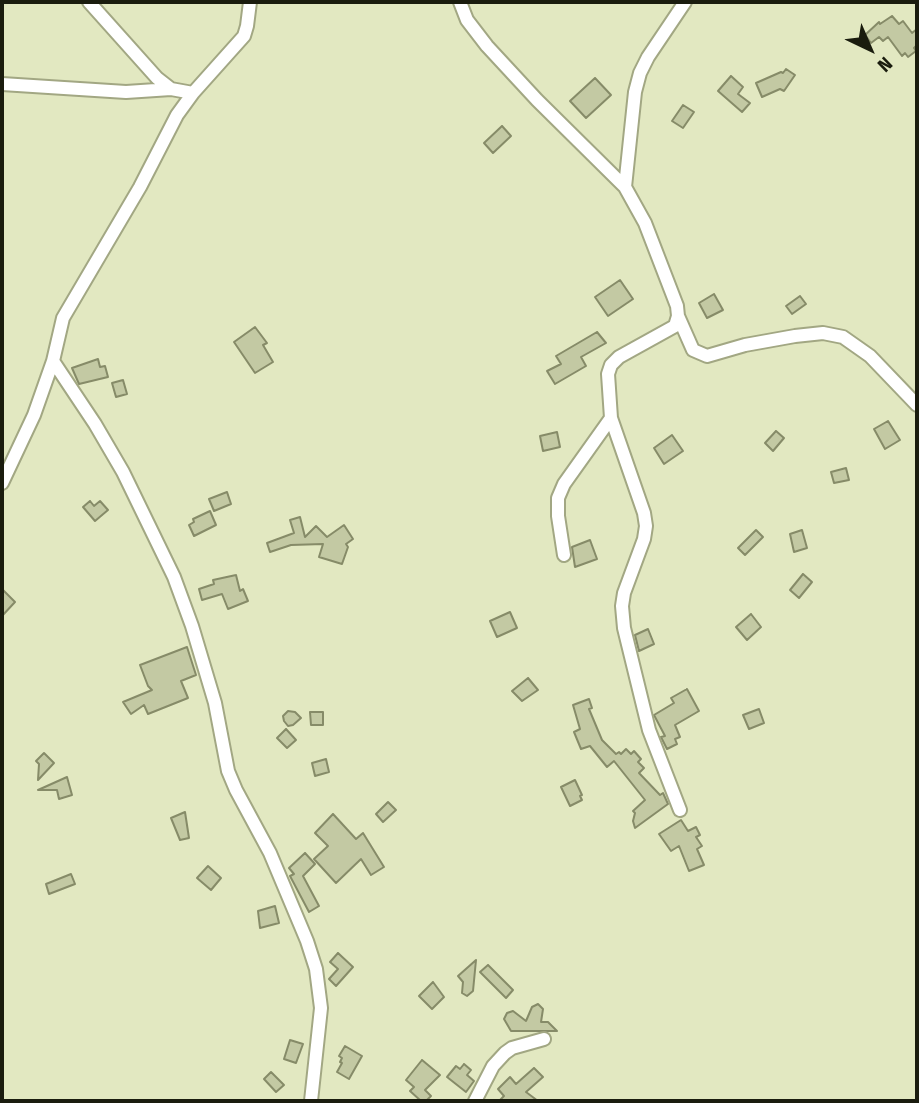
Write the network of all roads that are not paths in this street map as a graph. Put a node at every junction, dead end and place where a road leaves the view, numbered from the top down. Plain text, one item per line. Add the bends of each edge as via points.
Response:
1 (89, 2) edge
2 (250, 2) edge
3 (460, 2) edge
4 (685, 2) edge
5 (2, 85) edge
6 (171, 89) junction
7 (193, 93) junction
8 (625, 187) junction
9 (678, 316) junction
10 (53, 361) junction
11 (917, 405) edge
12 (611, 418) junction
13 (2, 483) edge
14 (564, 555) dead end
15 (680, 810) dead end
16 (544, 1039) dead end
17 (312, 1101) edge
18 (475, 1101) edge

1 - 6 street
2 - 7 street via 244,36
3 - 8 street via 487,46
4 - 8 street via 640,73
5 - 6 street via 125,92
6 - 7 street
7 - 10 street via 63,318
8 - 9 street via 649,232
9 - 11 street via 693,350 707,356 795,336 823,333 843,337 870,356
9 - 12 street via 673,327 611,365
10 - 13 street
10 - 17 street via 123,472 174,577 215,703 228,771 270,853 307,941 321,1008
12 - 14 street via 558,498
12 - 15 street via 646,526 624,593 624,628 649,730
16 - 18 street via 505,1053

